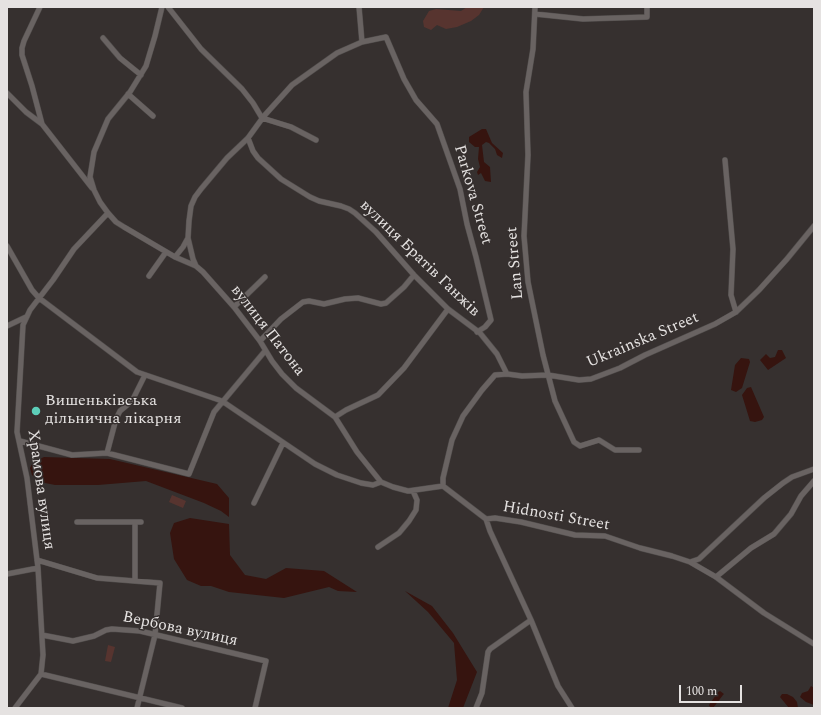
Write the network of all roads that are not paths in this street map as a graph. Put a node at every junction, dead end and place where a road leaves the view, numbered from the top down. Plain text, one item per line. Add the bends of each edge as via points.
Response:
1 (40, 7) edge
2 (162, 7) edge
3 (168, 7) edge
4 (359, 7) edge
5 (535, 7) edge
6 (647, 7) edge
7 (535, 14) junction
8 (103, 38) dead end
9 (362, 42) junction
10 (141, 75) junction
11 (7, 93) edge
12 (128, 94) junction
13 (154, 116) dead end
14 (262, 118) junction
15 (42, 124) junction
16 (248, 138) junction
17 (316, 140) dead end
18 (725, 160) dead end
19 (94, 190) junction
20 (108, 213) junction
21 (814, 226) edge
22 (188, 238) junction
23 (7, 246) edge
24 (166, 252) junction
25 (175, 257) junction
26 (196, 266) junction
27 (414, 275) junction
28 (148, 276) dead end
29 (265, 277) dead end
30 (39, 298) junction
31 (234, 307) junction
32 (448, 309) junction
33 (736, 312) junction
34 (26, 317) junction
35 (7, 326) edge
36 (477, 332) junction
37 (260, 341) junction
38 (265, 351) junction
39 (507, 374) junction
40 (145, 375) junction
41 (548, 375) junction
42 (222, 401) junction
43 (335, 418) junction
44 (20, 441) junction
45 (283, 443) junction
46 (639, 450) dead end
47 (108, 453) junction
48 (814, 469) edge
49 (814, 481) edge
50 (381, 482) junction
51 (443, 486) junction
52 (413, 491) junction
53 (254, 503) dead end
54 (486, 519) junction
55 (77, 522) dead end
56 (135, 522) junction
57 (141, 522) dead end
58 (378, 547) dead end
59 (37, 560) junction
60 (690, 562) junction
61 (38, 568) junction
62 (7, 574) edge
63 (716, 577) junction
64 (135, 581) junction
65 (531, 620) junction
66 (42, 635) junction
67 (155, 635) junction
68 (814, 644) edge
69 (41, 674) junction
70 (140, 698) junction
71 (15, 708) edge
72 (137, 708) edge
73 (182, 708) edge
74 (255, 708) edge
75 (476, 708) edge
76 (572, 708) edge

1 - 15 street via 24,41 22,55
2 - 10 street via 152,49
3 - 14 street via 201,49 246,94
4 - 9 street
5 - 7 street, Lan Street
6 - 7 street via 647,17 583,19
7 - 41 street, Lan Street via 533,49 526,92 528,155 524,236 528,282
8 - 10 street via 120,58
9 - 14 street via 337,53 292,85
9 - 36 street, Parkova Street via 386,36 413,95 437,124 460,189 466,224 491,320
10 - 12 street
11 - 15 street
12 - 13 street
12 - 19 street via 108,119 94,152 90,177
14 - 16 street
14 - 17 street via 291,127
15 - 19 street
16 - 22 street via 209,178 195,197 190,214
16 - 27 street, вулиця Братів Ганжів via 258,158 281,179 310,197 356,213
18 - 33 street via 733,249 730,295
19 - 20 street
20 - 24 street, вулиця Патона via 124,228
20 - 30 street, Храмова вулиця via 74,249
21 - 33 street, Ukrainska Street via 759,290
22 - 25 street
22 - 26 street, вулиця Патона
23 - 30 street
24 - 25 street, вулиця Патона
24 - 28 street
25 - 26 street, вулиця Патона
26 - 31 street, вулиця Патона
27 - 32 street, вулиця Братів Ганжів
27 - 37 street via 404,287 382,304 358,298 324,304 309,300 303,302 281,319
29 - 31 street
30 - 34 street, Храмова вулиця
30 - 40 street via 137,372
31 - 37 street, вулиця Патона
32 - 36 street, вулиця Братів Ганжів
32 - 43 street via 404,368 378,395
33 - 41 street, Ukrainska Street via 620,368 591,378 579,380
34 - 35 street
34 - 44 street, Храмова вулиця via 22,335 17,432
36 - 39 street, вулиця Братів Ганжів via 497,354
37 - 38 street, вулиця Патона
38 - 42 street
38 - 43 street, вулиця Патона via 296,388
39 - 41 street, Ukrainska Street
39 - 51 street, Ukrainska Street via 495,375 463,416 452,440
40 - 42 street
40 - 47 street via 132,401 120,411 116,419
41 - 46 street, Lan Street via 555,401 574,442 580,446 599,440 615,450
42 - 45 street
42 - 47 street via 214,412 189,474
43 - 50 street, вулиця Патона
44 - 47 street via 72,455
44 - 59 street, Храмова вулиця
45 - 50 street via 337,475 373,485
45 - 53 street
48 - 60 street via 783,483 699,559
49 - 63 street via 774,534 751,548
50 - 52 street via 400,490
51 - 52 street
51 - 54 street
52 - 58 street via 417,500 416,510 399,533
54 - 60 street, Hidnosti Street via 521,522 575,535 605,536
54 - 65 street
55 - 56 street
56 - 57 street
56 - 64 street
59 - 61 street, Храмова вулиця
59 - 64 street via 97,578
60 - 63 street, Hidnosti Street
61 - 62 street
61 - 66 street, Храмова вулиця
63 - 68 street, Hidnosti Street via 764,613
64 - 67 street via 160,583
65 - 75 street via 488,652 482,693
65 - 76 street via 558,686
66 - 67 street, Вербова вулиця via 73,640 112,629
66 - 69 street, Храмова вулиця
67 - 70 street
67 - 74 street, Вербова вулиця via 266,661
69 - 70 street
69 - 71 street
70 - 72 street
70 - 73 street

